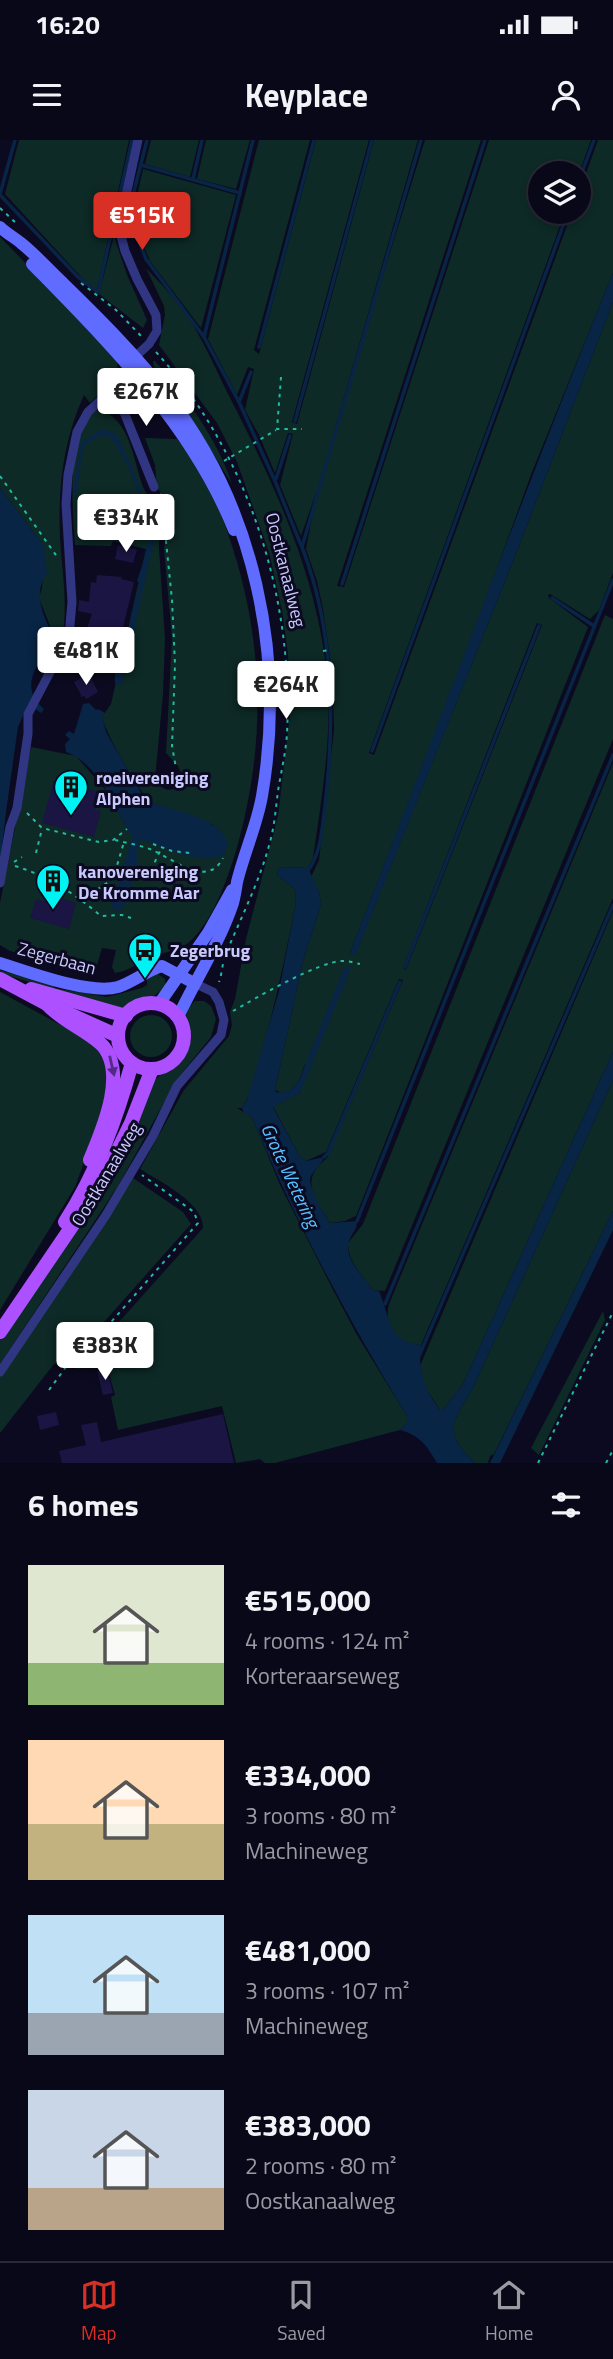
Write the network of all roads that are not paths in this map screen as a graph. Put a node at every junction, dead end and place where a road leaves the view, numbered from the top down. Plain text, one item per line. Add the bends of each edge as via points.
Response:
1 (138, 140) edge
2 (4, 231) edge
3 (136, 356) junction
4 (132, 370) junction
5 (104, 399) junction
6 (154, 487) road end
7 (248, 559) junction
8 (237, 881) junction
9 (0, 884) edge
10 (0, 963) edge
11 (181, 974) junction
12 (6, 982) edge
13 (194, 983) junction
14 (47, 1004) junction
15 (159, 1004) junction
16 (126, 1016) junction
17 (178, 1017) junction
18 (118, 1036) junction
19 (132, 1063) junction
20 (152, 1069) junction
21 (56, 1236) junction
22 (0, 1316) edge
23 (0, 1332) edge
24 (0, 1372) edge

1 - 3 street via 120,232 156,315 157,331
2 - 3 main road, Oostkanaalweg
2 - 4 main road, Oostkanaalweg
3 - 4 street
3 - 7 main road, Oostkanaalweg via 214,466 242,530
4 - 5 street
4 - 7 main road, Oostkanaalweg via 201,464
5 - 6 street via 124,412
5 - 9 street via 88,412 72,449 66,504 72,577 69,636 28,714 17,805
7 - 8 main road, Oostkanaalweg via 267,645 269,724 256,825
8 - 11 main road, Oostkanaalweg
8 - 13 main road, Oostkanaalweg via 229,912
10 - 11 main road, Zegerbaan via 98,989 120,986 162,966
11 - 13 main road
11 - 15 main road, Oostkanaalweg
12 - 14 main road, Zegerbaan
12 - 16 main road, Zegerbaan
13 - 17 main road, Oostkanaalweg
13 - 24 street, Oostkanaalweg via 214,992 224,1016 221,1035 177,1086 134,1170
14 - 18 main road, Zegerbaan
14 -> 21 main road via 101,1044 115,1073 91,1157
15 - 16 main road via 141,1005
15 - 17 main road
16 - 18 main road
17 - 20 main road via 184,1031 181,1051 167,1065
18 - 19 main road
19 - 20 main road
19 - 21 main road, Oostkanaalweg via 97,1167
20 - 23 main road, Oostkanaalweg via 102,1182
21 - 22 main road, Oostkanaalweg

